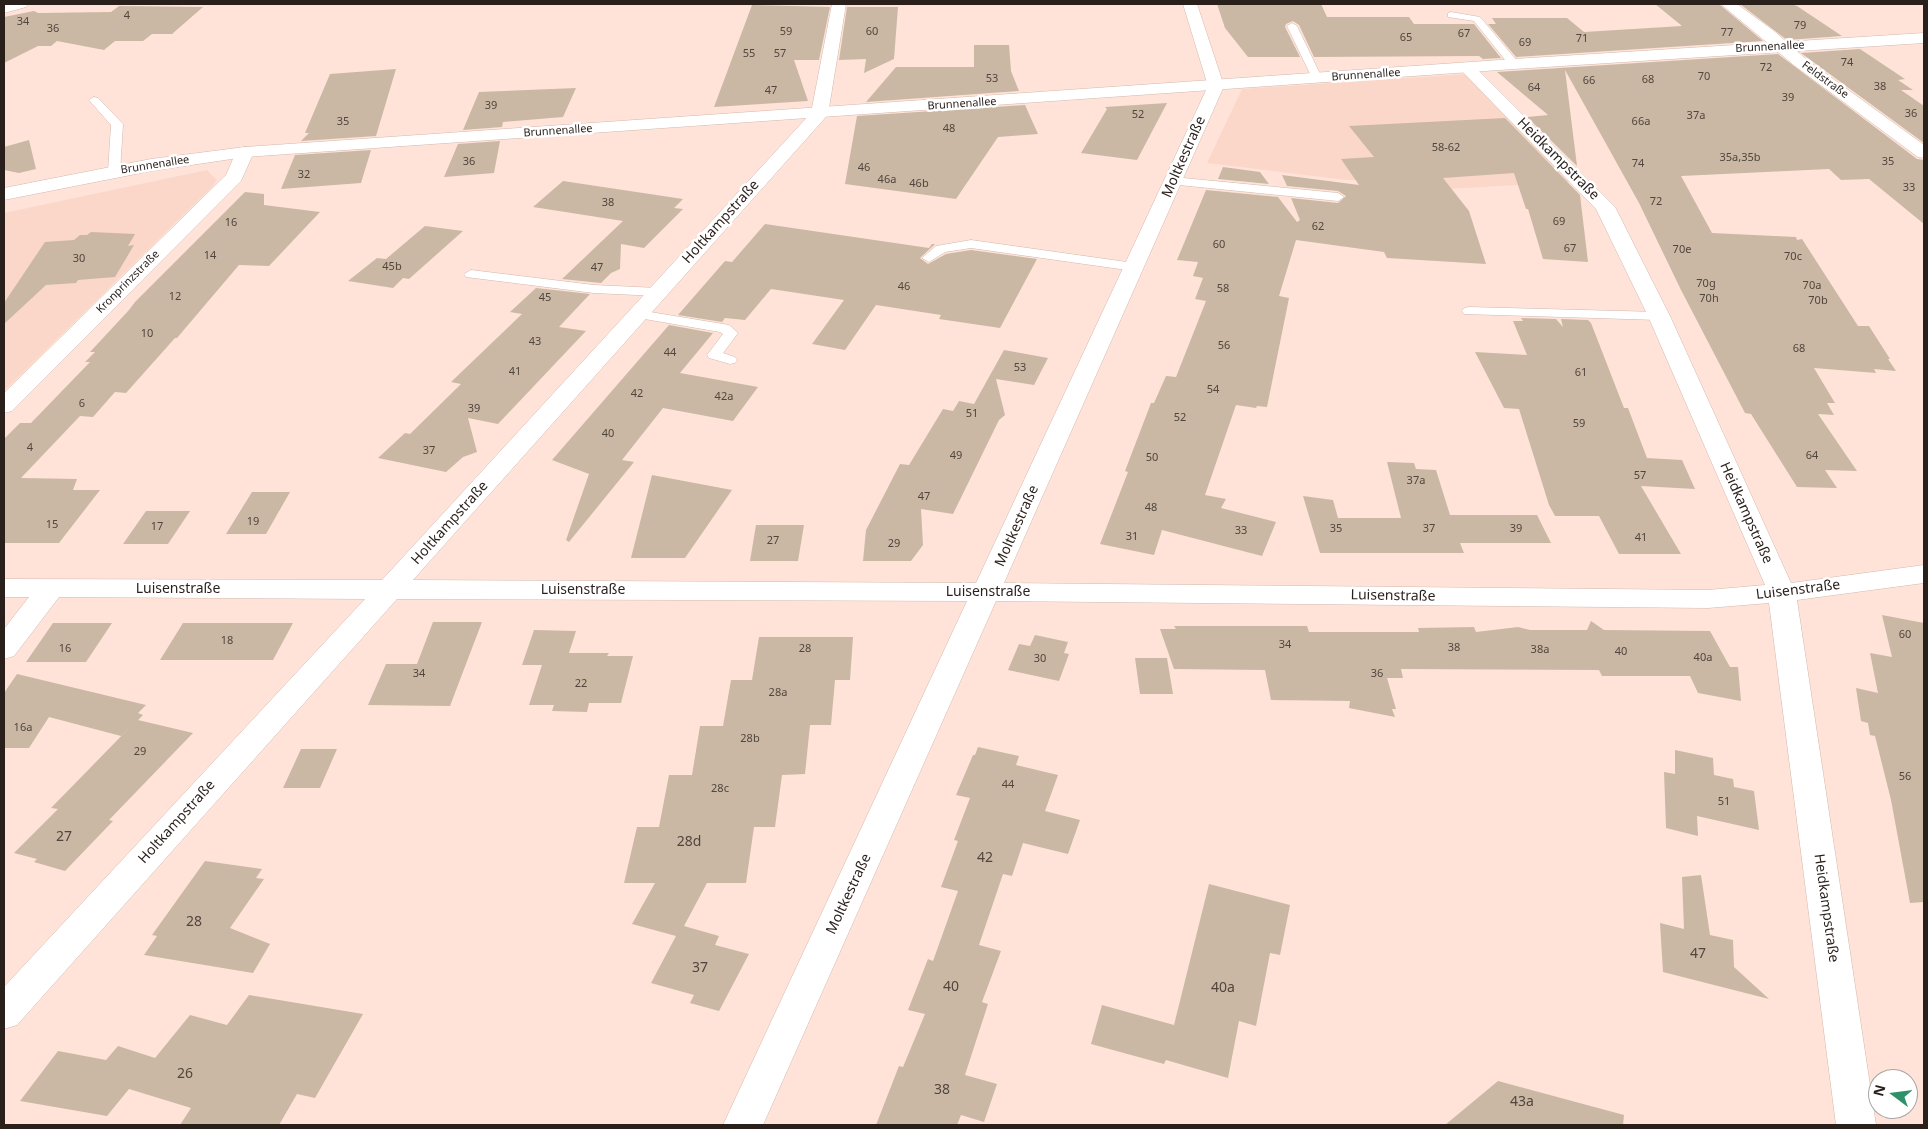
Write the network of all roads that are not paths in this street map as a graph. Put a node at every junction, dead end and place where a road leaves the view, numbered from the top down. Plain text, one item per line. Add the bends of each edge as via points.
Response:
1 (21, 4) edge
2 (839, 4) edge
3 (1190, 4) edge
4 (1728, 4) edge
5 (4, 8) edge
6 (1451, 15) dead end
7 (1292, 26) dead end
8 (1924, 38) edge
9 (1782, 46) junction
10 (1514, 64) junction
11 (1466, 67) junction
12 (1317, 78) junction
13 (1216, 86) junction
14 (94, 100) dead end
15 (819, 114) junction
16 (245, 152) junction
17 (1924, 154) edge
18 (114, 172) junction
19 (1173, 181) junction
20 (4, 194) edge
21 (1338, 197) dead end
22 (930, 258) dead end
23 (1134, 268) junction
24 (471, 274) dead end
25 (658, 292) junction
26 (1469, 311) dead end
27 (638, 314) junction
28 (1659, 316) junction
29 (730, 360) dead end
30 (4, 406) edge
31 (1920, 579) edge
32 (4, 588) edge
33 (51, 588) junction
34 (390, 589) junction
35 (988, 592) junction
36 (1782, 593) junction
37 (4, 649) edge
38 (4, 1013) edge
39 (743, 1125) edge
40 (1856, 1125) edge

1 - 5 street
2 - 15 street
3 - 13 street
4 - 9 street, Feldstraße
6 - 10 lane via 1477,19
7 - 12 lane
8 - 9 street, Brunnenallee
9 - 10 street, Brunnenallee
9 - 17 street, Feldstraße
10 - 11 street, Brunnenallee
11 - 12 street, Brunnenallee
11 - 28 street, Heidkampstraße via 1605,207
12 - 13 street, Brunnenallee
13 - 15 street, Brunnenallee
13 - 19 street, Moltkestraße
14 - 18 lane via 117,124
15 - 16 street, Brunnenallee
15 - 25 street, Holtkampstraße
16 - 18 street, Brunnenallee
16 - 30 street, Kronprinzstraße via 234,177
18 - 20 street, Brunnenallee
19 - 21 lane
19 - 23 street, Moltkestraße
22 - 23 lane via 941,248 971,244
23 - 35 street, Moltkestraße
24 - 25 lane via 594,290
25 - 27 street, Holtkampstraße
26 - 28 lane
27 - 29 lane via 724,328 731,333 714,355
27 - 34 street, Holtkampstraße
28 - 36 street, Heidkampstraße
31 - 36 street, Luisenstraße
32 - 33 street, Luisenstraße
33 - 34 street, Luisenstraße
33 - 37 street
34 - 35 street, Luisenstraße
34 - 38 street, Holtkampstraße
35 - 36 street, Luisenstraße via 1708,599
35 - 39 street, Moltkestraße
36 - 40 street, Heidkampstraße

